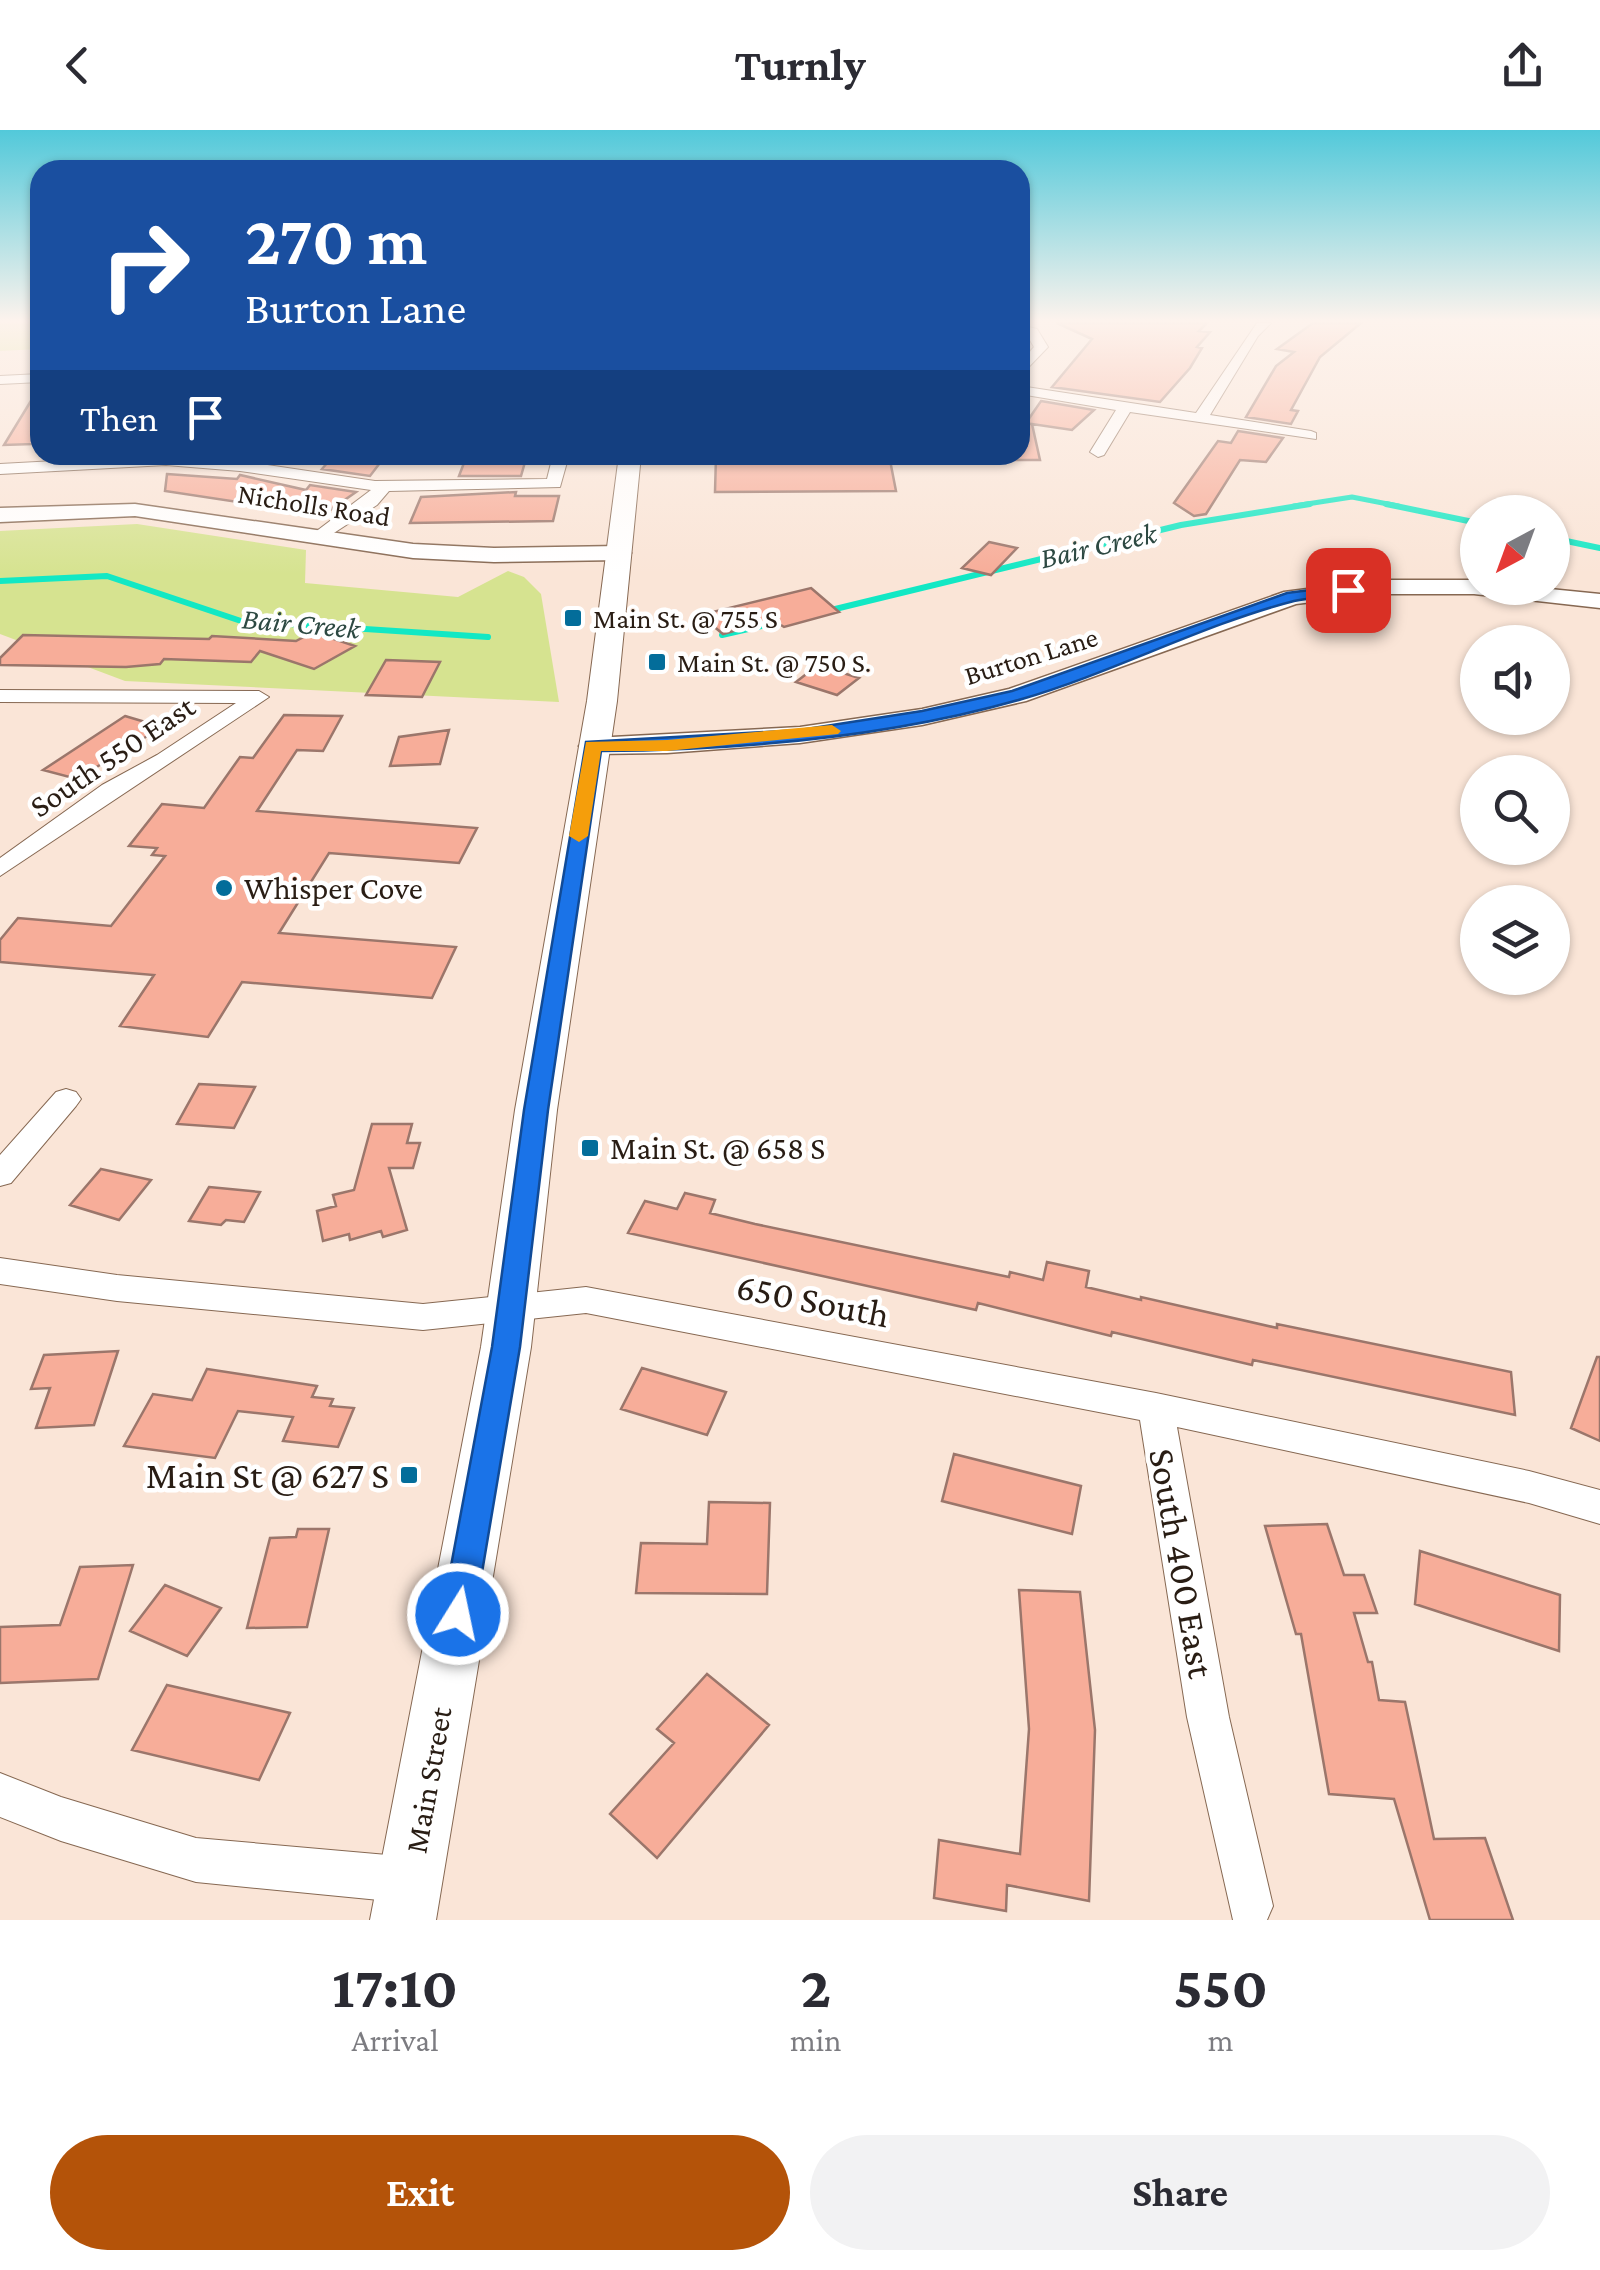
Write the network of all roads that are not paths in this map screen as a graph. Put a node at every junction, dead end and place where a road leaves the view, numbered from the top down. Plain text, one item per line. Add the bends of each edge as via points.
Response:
1 (1110, 407) edge
2 (1208, 407) edge
3 (1124, 409) junction
4 (1200, 420) junction
5 (1310, 436) dead end
6 (1098, 452) dead end
7 (47, 465) edge
8 (214, 465) edge
9 (299, 465) edge
10 (559, 465) edge
11 (629, 465) edge
12 (0, 469) edge
13 (288, 473) junction
14 (384, 486) junction
15 (0, 515) edge
16 (320, 537) junction
17 (620, 552) junction
18 (1460, 588) edge
19 (1570, 598) edge
20 (1600, 601) edge
21 (0, 696) edge
22 (592, 746) junction
23 (0, 869) edge
24 (66, 1099) dead end
25 (0, 1175) edge
26 (0, 1271) edge
27 (512, 1308) junction
28 (1156, 1408) junction
29 (1600, 1508) edge
30 (0, 1795) edge
31 (407, 1900) edge
32 (1250, 1906) dead end

1 - 3 street
2 - 4 street
3 - 4 street
3 - 6 street
4 - 5 street
7 - 12 street
8 - 13 street
9 - 13 street
10 - 14 street via 554,484
11 - 17 main road, Main Street
13 - 14 street
14 - 16 street
15 - 16 street, Nicholls Road via 135,510
16 - 17 street, Nicholls Road via 451,554
17 - 22 main road, Main Street
18 - 22 street, Burton Lane via 1377,587 1292,597 1017,695 922,717 800,735
19 - 20 street, Burton Lane
21 - 23 street, South 550 East via 260,697 110,790
22 - 27 main road, Main Street
24 - 25 street
26 - 27 street, 650 South via 423,1317
27 - 28 street, 650 South via 586,1300
27 - 31 main road, Main Street
28 - 29 street, 650 South
28 - 32 street, South 400 East via 1208,1717
30 - 31 street via 196,1860

